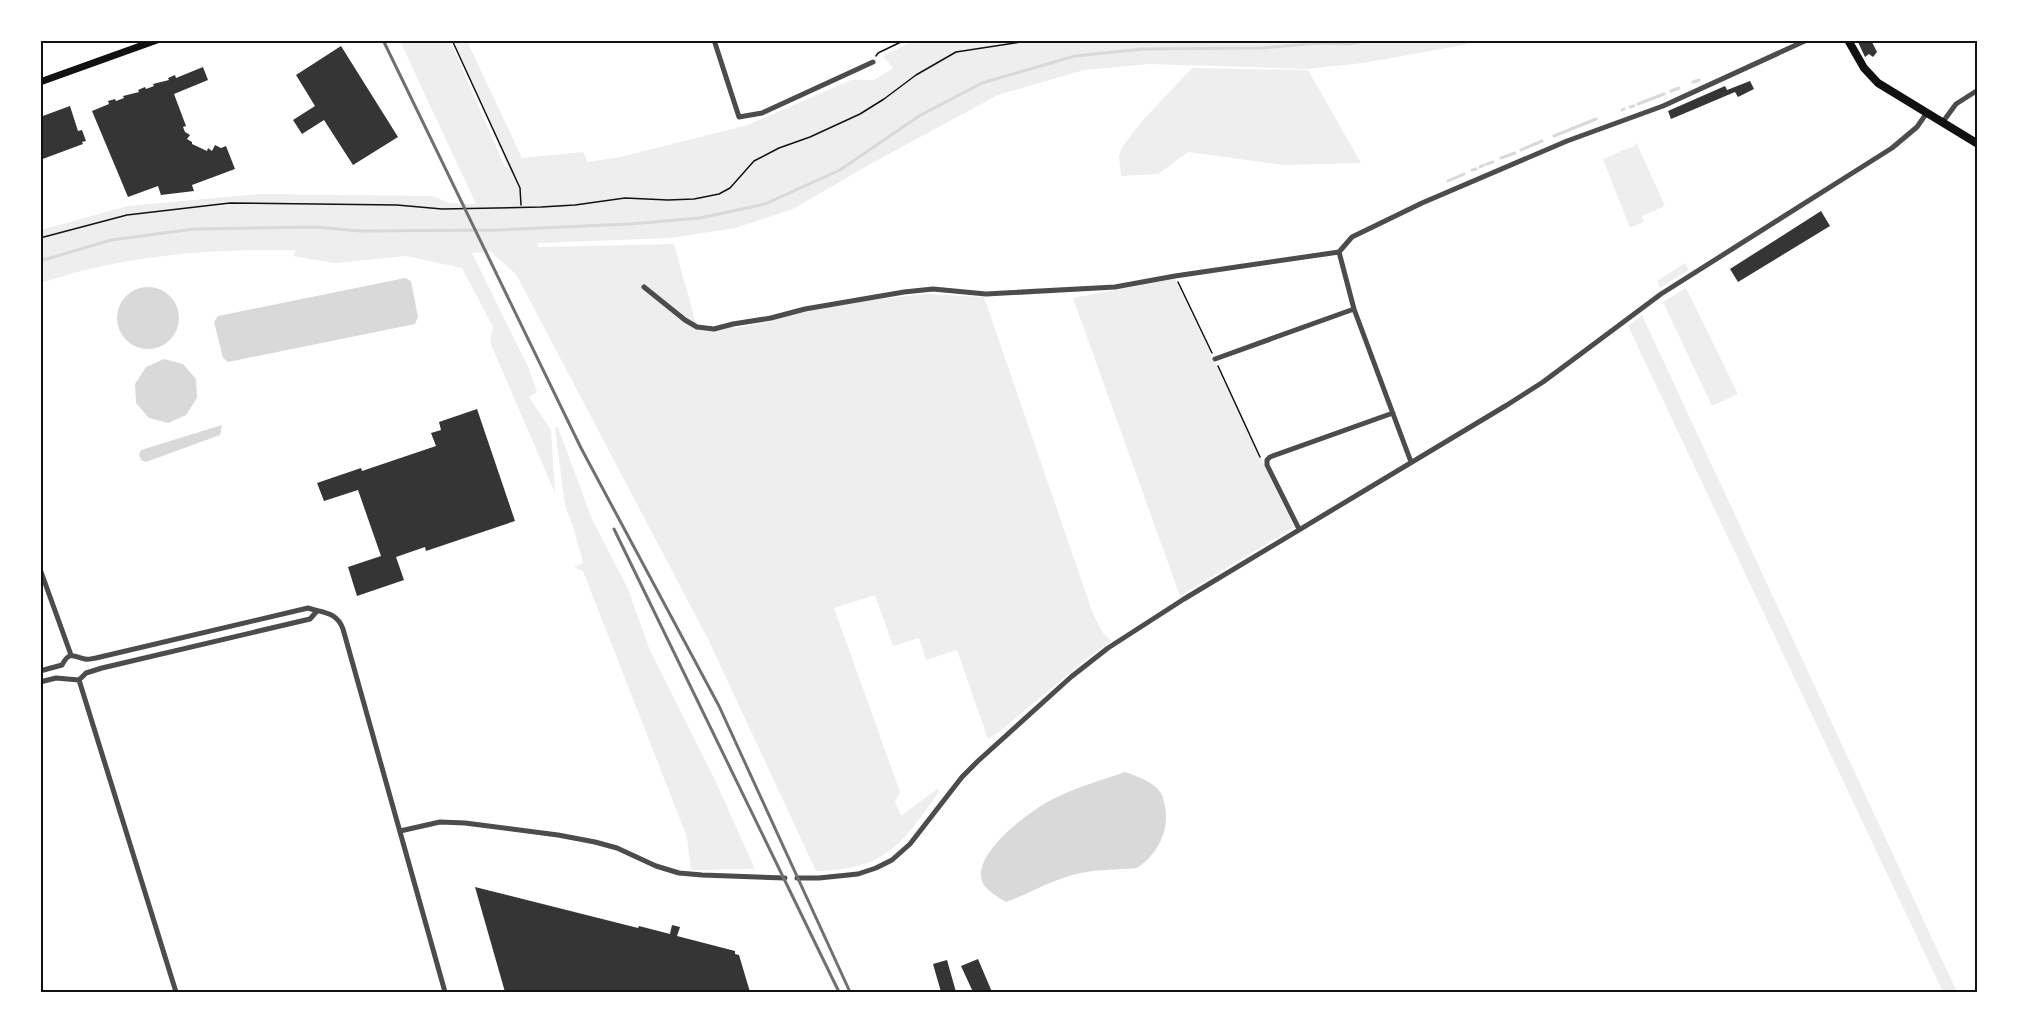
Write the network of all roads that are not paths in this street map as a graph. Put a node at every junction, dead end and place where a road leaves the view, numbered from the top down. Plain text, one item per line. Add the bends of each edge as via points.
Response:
1 (157, 40) edge
2 (714, 40) edge
3 (1807, 40) edge
4 (1848, 40) edge
5 (873, 62) road end
6 (40, 82) edge
7 (1977, 90) edge
8 (1926, 114) junction
9 (1942, 123) junction
10 (1977, 144) edge
11 (1339, 252) junction
12 (644, 287) dead end
13 (1354, 309) junction
14 (1215, 359) road end
15 (1393, 413) junction
16 (1411, 462) junction
17 (1299, 529) junction
18 (40, 569) edge
19 (317, 611) junction
20 (71, 656) junction
21 (84, 659) junction
22 (62, 665) junction
23 (40, 671) edge
24 (86, 673) junction
25 (66, 678) junction
26 (79, 680) junction
27 (40, 682) edge
28 (400, 831) junction
29 (785, 878) dead end
30 (797, 878) dead end
31 (176, 993) edge
32 (445, 993) edge

1 - 6 main road
2 - 5 street via 739,117 762,113
3 - 11 street via 1663,106 1429,199 1352,237
4 - 8 main road via 1873,79
7 - 9 street via 1956,104
8 - 9 main road
8 - 16 street via 1892,148 1661,294 1543,382
9 - 10 main road
11 - 12 street via 1072,291 904,292 714,329 697,327 685,320
11 - 13 street
13 - 14 street
13 - 15 street
15 - 16 street
15 - 17 street via 1267,460
16 - 17 street
17 - 30 street via 1166,609 1082,668 968,771 892,860 858,874
18 - 20 street
19 - 21 street via 308,608
19 - 24 street via 310,619
19 - 28 street via 338,619 343,629
20 - 21 street
20 - 22 street
21 - 24 street
22 - 23 street
22 - 25 street
24 - 26 street
25 - 26 street
25 - 27 street
26 - 31 street
28 - 29 street via 440,822 465,823 595,842 679,873
28 - 32 street

